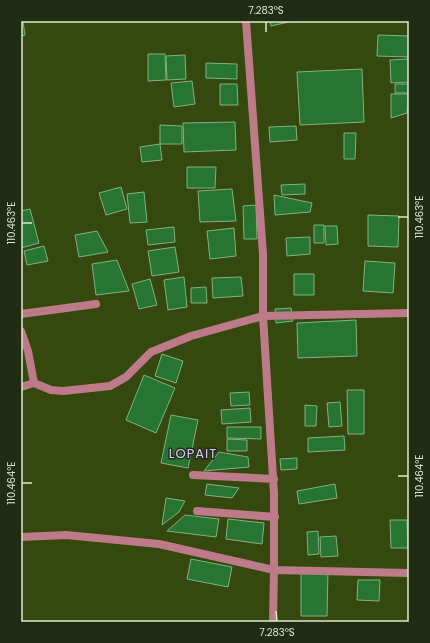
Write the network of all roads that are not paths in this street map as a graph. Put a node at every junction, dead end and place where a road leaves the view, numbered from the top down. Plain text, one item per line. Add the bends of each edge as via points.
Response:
1 (246, 21) edge
2 (96, 304) dead end
3 (409, 313) edge
4 (21, 314) edge
5 (263, 316) junction
6 (21, 331) edge
7 (34, 383) junction
8 (21, 387) edge
9 (193, 475) dead end
10 (274, 479) junction
11 (197, 511) dead end
12 (275, 518) junction
13 (21, 537) edge
14 (274, 570) junction
15 (409, 573) edge
16 (273, 622) edge

1 - 5 street via 263,254
2 - 4 street
3 - 5 street
5 - 7 street via 191,336 151,352 126,377 110,386 63,391 51,390
5 - 10 street
6 - 7 street
7 - 8 street
9 - 10 street
10 - 12 street
11 - 12 street
12 - 14 street
13 - 14 street via 66,535 159,544
14 - 15 street
14 - 16 street

